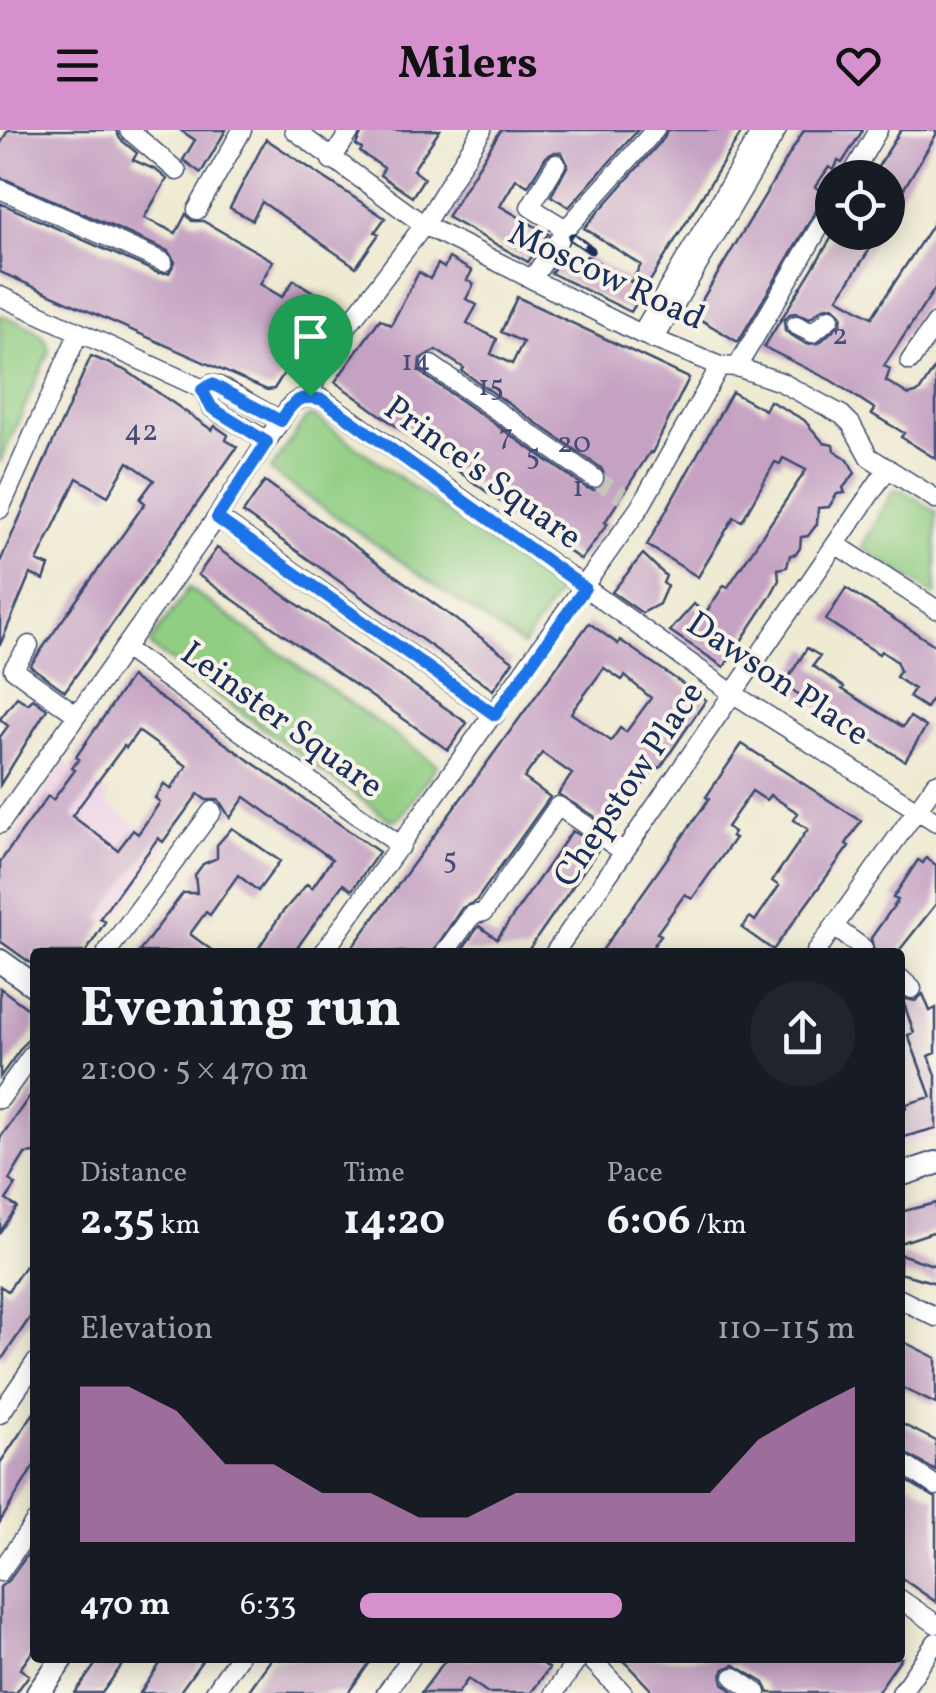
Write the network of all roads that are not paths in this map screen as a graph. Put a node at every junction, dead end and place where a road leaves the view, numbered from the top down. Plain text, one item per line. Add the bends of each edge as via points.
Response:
1 (129, 130) edge
2 (242, 130) edge
3 (294, 130) edge
4 (351, 130) edge
5 (482, 130) edge
6 (655, 130) edge
7 (762, 130) edge
8 (777, 130) edge
9 (878, 130) edge
10 (332, 160) junction
11 (860, 160) edge
12 (556, 164) dead end
13 (748, 165) junction
14 (177, 171) dead end
15 (0, 188) edge
16 (197, 210) dead end
17 (424, 225) junction
18 (566, 229) junction
19 (815, 245) edge
20 (164, 262) dead end
21 (532, 279) junction
22 (0, 296) edge
23 (783, 317) junction
24 (830, 318) dead end
25 (936, 323) edge
26 (80, 332) junction
27 (648, 337) junction
28 (910, 361) dead end
29 (431, 365) dead end
30 (729, 366) junction
31 (202, 390) junction
32 (310, 396) junction
33 (281, 421) junction
34 (267, 442) junction
35 (888, 468) junction
36 (594, 478) tunnel mouth
37 (622, 496) tunnel mouth
38 (936, 499) edge
39 (640, 507) junction
40 (0, 509) edge
41 (217, 518) junction
42 (837, 546) junction
43 (585, 588) junction
44 (936, 609) edge
45 (29, 645) dead end
46 (124, 648) junction
47 (732, 693) junction
48 (77, 715) junction
49 (495, 715) junction
50 (936, 783) edge
51 (917, 810) junction
52 (212, 811) dead end
53 (936, 822) edge
54 (0, 824) edge
55 (587, 826) dead end
56 (605, 838) dead end
57 (401, 846) junction
58 (624, 852) junction
59 (834, 927) junction
60 (111, 948) edge
61 (327, 948) edge
62 (449, 948) edge
63 (558, 948) edge
64 (819, 948) edge
65 (863, 948) dead end
66 (0, 961) edge
67 (30, 982) edge
68 (30, 1057) edge
69 (4, 1086) edge
70 (936, 1163) edge
71 (905, 1173) edge
72 (905, 1302) edge
73 (936, 1317) edge
74 (30, 1370) edge
75 (0, 1414) edge
76 (905, 1465) edge
77 (936, 1486) edge
78 (30, 1529) edge
79 (0, 1572) edge
80 (905, 1602) edge
81 (936, 1624) edge
82 (936, 1642) edge
83 (59, 1663) edge
84 (235, 1663) edge
85 (407, 1663) edge
86 (575, 1663) edge
87 (595, 1663) edge
88 (734, 1677) dead end
89 (38, 1693) edge
90 (214, 1693) edge
91 (386, 1693) edge
92 (554, 1693) edge
93 (623, 1693) edge
94 (757, 1693) edge
95 (902, 1693) edge

1 - 14 street
2 - 16 street
3 - 10 street, Moscow Road
4 - 10 street
5 - 17 street
6 - 18 street
7 - 13 street
8 - 13 street
9 - 11 street
10 - 17 street, Moscow Road
12 - 18 street via 530,207
13 - 27 street
15 - 20 street
17 - 21 street, Moscow Road
17 - 32 street via 323,358
18 - 21 street
19 - 23 street
21 - 27 street, Moscow Road
22 - 26 street
23 - 24 street via 812,332
23 - 30 street
25 - 28 street
26 - 31 street
26 - 40 street
27 - 30 street, Moscow Road
29 - 36 street
30 - 35 street, Moscow Road via 781,382 842,416 869,457
30 - 39 street
31 - 33 street via 219,386
31 - 34 street via 212,408
32 - 33 street via 294,401
32 - 43 street, Prince's Square
33 - 34 street
34 - 41 street
35 - 38 street, Moscow Road
35 - 42 street, Chepstow Place
37 - 39 street
39 - 43 street
41 - 46 street, Leinster Square
41 - 49 street
42 - 44 street
42 - 47 street, Chepstow Place
43 - 47 street, Dawson Place
43 - 49 street, Prince's Square
45 - 48 street via 13,669
46 - 48 street, Leinster Square
46 - 57 street, Leinster Square
47 - 51 street, Dawson Place
47 - 58 street, Chepstow Place
48 - 54 street, Leinster Square
49 - 57 street, Leinster Square
50 - 51 street
51 - 53 street, Dawson Place
51 - 59 street
52 - 60 street
55 - 62 street via 558,806 484,912 472,915
56 - 58 street
57 - 61 street, Leinster Square
58 - 63 street, Chepstow Place
59 - 64 street
59 - 65 street
66 - 67 main road
68 - 69 street
70 - 71 main road
72 - 73 street
74 - 75 street
76 - 77 street
78 - 79 street
80 - 81 street
82 - 95 street
83 - 89 main road
84 - 90 street
85 - 91 street
86 - 92 street
87 - 93 street
88 - 94 street

